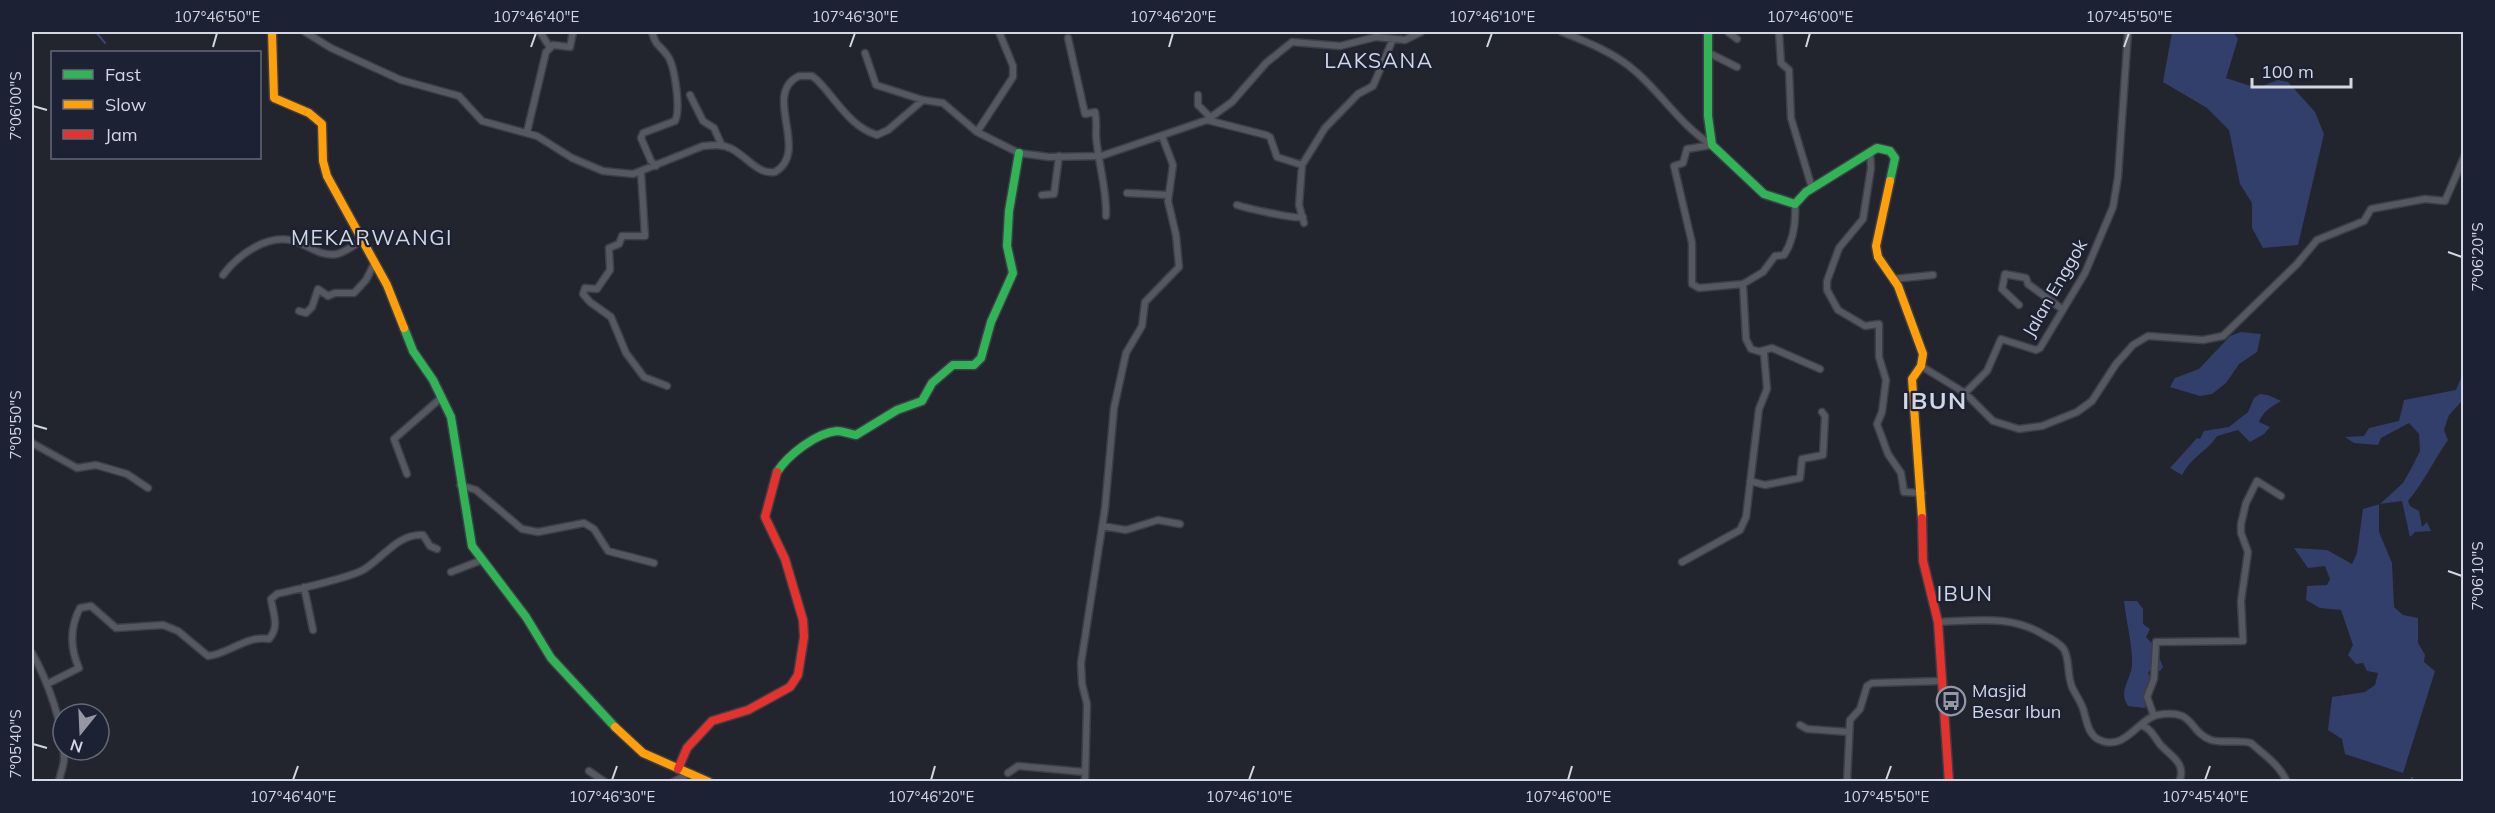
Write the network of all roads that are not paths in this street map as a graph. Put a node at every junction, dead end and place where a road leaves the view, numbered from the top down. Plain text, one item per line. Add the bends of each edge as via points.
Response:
1 (272, 32) edge
2 (305, 32) edge
3 (540, 32) edge
4 (573, 32) edge
5 (652, 32) edge
6 (999, 32) edge
7 (1421, 32) edge
8 (1562, 32) edge
9 (1708, 32) edge
10 (1728, 32) edge
11 (1779, 32) edge
12 (2128, 32) edge
13 (1068, 38) dead end
14 (1393, 39) junction
15 (1737, 39) dead end
16 (549, 46) junction
17 (865, 53) dead end
18 (1709, 53) junction
19 (1737, 67) dead end
20 (690, 95) dead end
21 (1198, 95) dead end
22 (923, 100) junction
23 (1209, 119) junction
24 (527, 132) junction
25 (978, 132) junction
26 (1162, 136) junction
27 (1712, 145) junction
28 (722, 146) junction
29 (1870, 151) junction
30 (1019, 153) junction
31 (1059, 156) junction
32 (1101, 156) junction
33 (2463, 157) edge
34 (1302, 165) junction
35 (656, 166) junction
36 (641, 172) junction
37 (1812, 188) junction
38 (1127, 193) dead end
39 (1042, 195) dead end
40 (1168, 195) junction
41 (1795, 204) junction
42 (1238, 205) dead end
43 (1106, 216) dead end
44 (362, 241) junction
45 (375, 262) junction
46 (1933, 274) dead end
47 (223, 275) dead end
48 (1893, 279) junction
49 (1743, 284) junction
50 (2019, 305) dead end
51 (2062, 309) junction
52 (299, 311) dead end
53 (1761, 351) junction
54 (1921, 366) junction
55 (1820, 369) dead end
56 (667, 386) dead end
57 (1965, 393) junction
58 (442, 397) junction
59 (1822, 412) dead end
60 (32, 443) edge
61 (407, 474) dead end
62 (1750, 481) junction
63 (460, 485) junction
64 (148, 488) dead end
65 (1922, 493) junction
66 (2281, 496) dead end
67 (1180, 524) dead end
68 (1102, 526) junction
69 (437, 549) dead end
70 (482, 560) junction
71 (1682, 562) dead end
72 (654, 563) dead end
73 (451, 572) dead end
74 (304, 587) junction
75 (1938, 622) junction
76 (313, 630) dead end
77 (32, 652) edge
78 (1942, 681) junction
79 (47, 684) junction
80 (2154, 716) junction
81 (1800, 725) dead end
82 (2143, 726) junction
83 (1850, 732) junction
84 (678, 769) junction
85 (589, 771) dead end
86 (1085, 772) junction
87 (690, 773) junction
88 (1008, 773) dead end
89 (593, 779) edge
90 (59, 782) edge
91 (605, 782) edge
92 (673, 782) edge
93 (709, 782) edge
94 (1085, 782) edge
95 (1847, 782) edge
96 (1949, 782) edge
97 (2179, 782) edge
98 (2287, 782) edge

1 - 44 street via 274,98 309,113 322,124 327,176
2 - 24 street via 401,80 459,96 482,121
3 - 16 street
4 - 16 street via 570,47
5 - 35 street via 656,46 669,58 679,106 675,121 643,133 641,138
6 - 25 street via 1014,66 1013,77
7 - 14 street via 1411,38
8 - 27 street via 1636,71 1693,132
9 - 18 street
10 - 15 street
11 - 37 street via 1781,63 1789,70 1791,118
12 - 51 street, Jalan Enggok via 2114,200 2085,273
13 - 32 street via 1085,114 1096,115
14 - 23 street via 1376,37 1340,46 1287,44 1266,63 1246,90
14 - 34 street via 1373,86 1358,94 1325,128
16 - 24 street via 540,69
17 - 22 street via 876,85
18 - 19 street
18 - 27 street via 1708,116
20 - 28 street
21 - 23 street via 1198,105
22 - 25 street via 944,103
22 - 28 street via 888,130 876,135 849,117 812,76 800,76 793,80 786,99 783,117 791,145 779,169 764,171 730,147
23 - 26 street
23 - 34 street via 1266,135 1277,157
24 - 36 street via 593,168 625,175
25 - 30 street
26 - 32 street
26 - 40 street via 1173,165
27 - 41 street via 1764,194
27 - 49 street via 1687,149 1683,163 1674,166 1692,243 1692,285 1699,288
28 - 35 street via 703,146
29 - 37 street
29 - 48 street via 1886,148 1895,161 1876,246 1878,257
29 - 65 street via 1863,219 1838,249 1827,290 1838,310 1865,326 1879,324 1879,357 1886,380 1878,428 1901,473 1904,492
30 - 31 street
30 - 84 street via 1006,246 1013,273 991,322 980,361 974,365 953,365 932,383 922,401 897,410 856,435 837,431 811,441 777,471 765,517 785,559 803,620 798,675 789,687 748,710 712,721 687,748
31 - 32 street
31 - 39 street via 1054,194
32 - 43 street
33 - 57 street via 2445,201 2425,199 2371,208 2364,221 2317,240 2223,336 2203,340 2148,336 2127,351 2092,401 2077,412 2042,426 2019,429 1993,421
34 - 42 street via 1299,205 1304,220
35 - 36 street
36 - 56 street via 645,236 622,235 619,244 609,248 609,272 597,289 585,288 583,294 611,317 626,353 644,377
37 - 41 street
38 - 40 street
40 - 68 street via 1179,267 1144,302 1142,326 1128,347 1114,408
41 - 49 street via 1793,233 1784,255 1775,256 1763,272
44 - 45 street
44 - 47 street via 343,252 329,254 305,248 293,240 269,242 247,250
45 - 52 street via 354,293 328,296 318,289 312,307 306,313
45 - 58 street via 413,351
46 - 48 street
48 - 54 street via 1919,341
49 - 53 street via 1746,339 1751,349
50 - 51 street via 2002,289 2005,274 2026,278 2028,284
51 - 57 street, Jalan Enggok via 2038,350 2001,339 1988,370
53 - 55 street via 1772,348
53 - 62 street via 1767,366 1767,389 1760,409
54 - 57 street
54 - 65 street via 1912,379 1912,393
58 - 61 street via 394,439
58 - 63 street via 454,429
59 - 62 street via 1823,455 1802,459 1800,478 1765,485
60 - 64 street via 77,468 96,465 127,474
62 - 71 street via 1746,517 1740,530
63 - 70 street via 472,546
63 - 72 street via 476,490 522,529 538,532 586,524 594,529 608,551
65 - 75 street via 1923,561
66 - 80 street via 2257,481 2243,512 2241,533 2248,552 2241,601 2243,641 2156,642 2154,679 2147,697
67 - 68 street via 1158,520 1126,530
68 - 86 street via 1081,663 1087,704
69 - 74 street via 423,535 417,535 390,547 360,571
70 - 73 street
70 - 84 street via 569,678 636,747
74 - 76 street
74 - 79 street via 271,599 276,621 269,639 239,643 208,656 178,631 163,625 116,628 91,606 80,608 72,624 72,656 79,668
75 - 78 street
75 - 82 street via 2012,620 2034,628 2063,649 2072,686 2094,736 2110,743
77 - 79 street
78 - 83 street via 1869,684 1860,709 1851,717
78 - 96 street
79 - 90 street via 64,758
80 - 82 street
80 - 98 street via 2178,714 2208,739 2251,743 2283,771
81 - 83 street
82 - 97 street via 2178,760 2182,773
83 - 95 street
84 - 87 street
85 - 89 street
86 - 88 street via 1018,766
86 - 94 street
87 - 92 street
87 - 93 street
89 - 91 street

